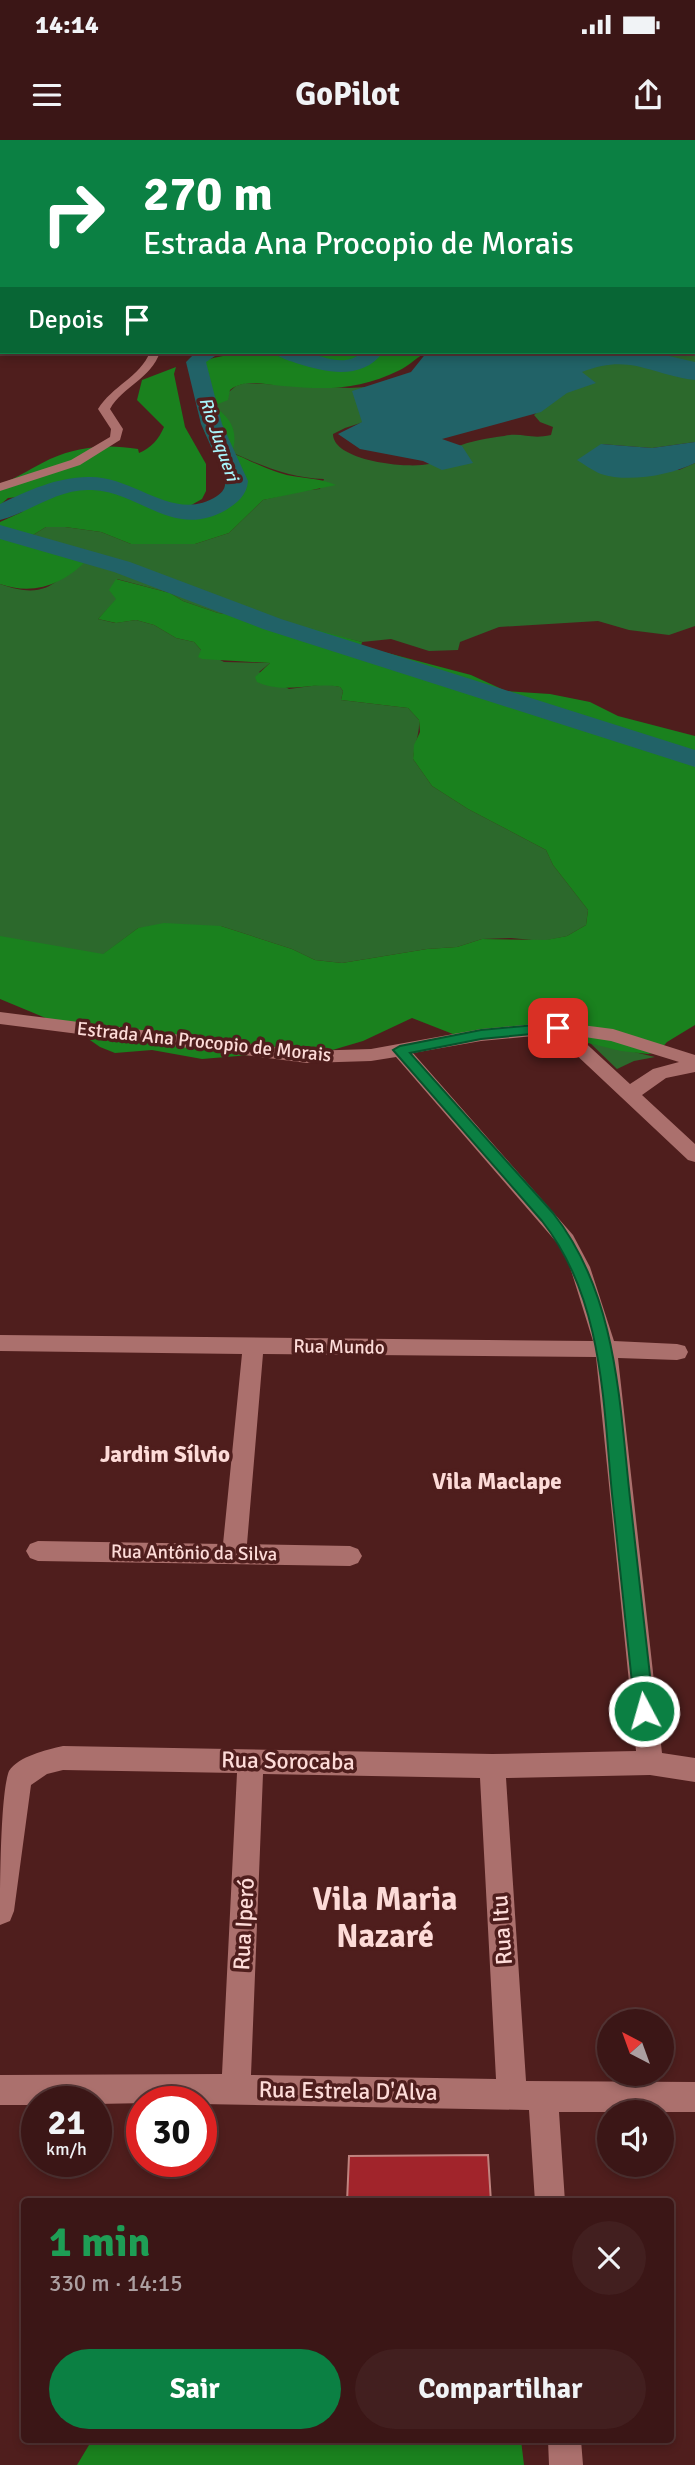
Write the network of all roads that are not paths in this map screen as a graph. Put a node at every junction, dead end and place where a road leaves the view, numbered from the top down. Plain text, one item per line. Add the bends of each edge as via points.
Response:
1 (154, 354) edge
2 (0, 487) edge
3 (0, 1018) edge
4 (558, 1028) junction
5 (400, 1050) junction
6 (695, 1061) edge
7 (695, 1066) edge
8 (631, 1095) junction
9 (695, 1155) edge
10 (0, 1343) edge
11 (253, 1346) junction
12 (606, 1349) junction
13 (677, 1352) dead end
14 (38, 1551) dead end
15 (234, 1554) junction
16 (350, 1556) dead end
17 (251, 1760) junction
18 (650, 1763) junction
19 (492, 1766) junction
20 (695, 1770) edge
21 (0, 1911) edge
22 (236, 2089) junction
23 (0, 2090) edge
24 (512, 2094) junction
25 (543, 2097) junction
26 (695, 2097) edge
27 (550, 2198) edge
28 (565, 2443) edge
29 (566, 2465) edge

1 - 2 street via 148,369 107,400 104,409 117,429 116,438 68,465
3 - 5 street, Estrada Ana Procopio de Morais via 307,1057
4 - 5 street, Estrada Ana Procopio de Morais via 481,1035
4 - 6 street, Estrada Ana Procopio de Morais via 613,1035
4 - 8 street
5 - 12 street via 566,1240 580,1267
7 - 8 street via 658,1073
8 - 9 street
10 - 11 street, Rua Mundo
11 - 12 street, Rua Mundo
11 - 15 street
12 - 13 street, Rua Mundo
12 - 18 street
14 - 15 street, Rua Antônio da Silva
15 - 16 street, Rua Antônio da Silva
17 - 19 street, Rua Sorocaba
17 - 21 street, Rua Sorocaba via 63,1758 29,1769 19,1779
17 - 22 street, Rua Iperó
18 - 19 street, Rua Sorocaba
18 - 20 street, Rua Sorocaba
19 - 24 street, Rua Itu
22 - 23 street, Rua Estrela D'Alva
22 - 24 street, Rua Estrela D'Alva
24 - 25 street, Rua Estrela D'Alva
25 - 26 street, Rua Estrela D'Alva
25 - 27 street
28 - 29 street

